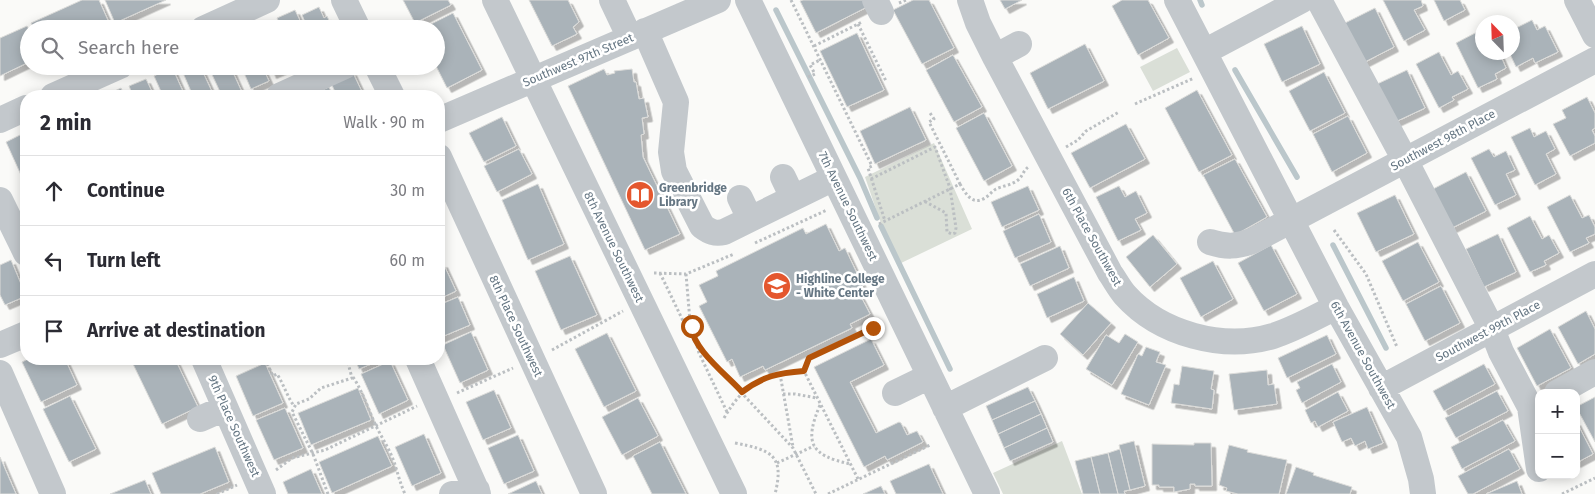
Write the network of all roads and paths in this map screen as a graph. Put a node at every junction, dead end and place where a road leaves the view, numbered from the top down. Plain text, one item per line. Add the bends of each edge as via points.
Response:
1 (268, 0) edge
2 (344, 0) edge
3 (495, 0) edge
4 (612, 0) edge
5 (718, 0) edge
6 (748, 0) edge
7 (791, 0) edge
8 (970, 0) edge
9 (1177, 0) edge
10 (1302, 0) edge
11 (1319, 0) edge
12 (1576, 0) edge
13 (223, 20) edge
14 (354, 20) edge
15 (858, 24) dead end
16 (637, 34) junction
17 (1595, 35) edge
18 (1019, 44) dead end
19 (995, 57) junction
20 (820, 60) junction
21 (1595, 60) edge
22 (1202, 63) junction
23 (100, 75) edge
24 (325, 75) edge
25 (382, 75) edge
26 (812, 75) dead end
27 (534, 78) junction
28 (886, 81) dead end
29 (66, 90) edge
30 (292, 90) edge
31 (389, 90) edge
32 (1135, 104) dead end
33 (20, 111) edge
34 (930, 112) dead end
35 (1119, 112) dead end
36 (445, 117) edge
37 (0, 120) edge
38 (1061, 150) dead end
39 (1405, 160) junction
40 (1036, 163) dead end
41 (445, 170) edge
42 (834, 178) junction
43 (871, 179) junction
44 (960, 184) junction
45 (950, 188) junction
46 (924, 201) junction
47 (12, 210) edge
48 (1291, 221) junction
49 (1334, 230) dead end
50 (20, 235) edge
51 (1210, 242) dead end
52 (654, 273) dead end
53 (660, 273) junction
54 (1595, 274) edge
55 (1336, 307) junction
56 (630, 308) dead end
57 (873, 328) dead end
58 (1492, 329) junction
59 (691, 334) junction
60 (20, 337) edge
61 (566, 341) dead end
62 (0, 345) edge
63 (697, 345) junction
64 (1397, 347) dead end
65 (1045, 358) dead end
66 (268, 365) edge
67 (350, 365) edge
68 (420, 365) edge
69 (214, 366) edge
70 (515, 367) dead end
71 (804, 371) junction
72 (1595, 372) edge
73 (0, 373) edge
74 (780, 374) junction
75 (930, 376) junction
76 (353, 377) junction
77 (1381, 388) junction
78 (1564, 389) edge
79 (463, 391) dead end
80 (742, 392) junction
81 (895, 392) dead end
82 (784, 394) junction
83 (817, 398) junction
84 (422, 404) dead end
85 (820, 404) junction
86 (1534, 405) edge
87 (294, 406) junction
88 (225, 408) junction
89 (945, 408) junction
90 (727, 412) junction
91 (724, 418) dead end
92 (200, 419) dead end
93 (376, 427) junction
94 (735, 443) dead end
95 (930, 445) dead end
96 (814, 446) junction
97 (793, 448) junction
98 (313, 454) junction
99 (796, 454) junction
100 (777, 463) junction
101 (850, 464) junction
102 (1595, 478) edge
103 (858, 479) junction
104 (1546, 482) edge
105 (268, 483) edge
106 (56, 484) edge
107 (469, 493) edge
108 (217, 494) edge
109 (230, 494) edge
110 (328, 494) edge
111 (405, 494) edge
112 (594, 494) edge
113 (734, 494) edge
114 (775, 494) edge
115 (816, 494) edge
116 (828, 494) edge
117 (987, 494) edge
118 (1423, 494) edge

1 - 13 street
2 - 14 street
3 - 27 street, 8th Avenue Southwest
4 - 16 street
5 - 16 street, Southwest 97th Street
6 - 42 street, 7th Avenue Southwest
7 - 20 path
8 - 19 street, 6th Place Southwest
9 - 22 street, 6th Avenue Southwest
10 - 22 street
11 - 39 street
12 - 17 street
15 - 28 path
16 - 27 street, Southwest 97th Street
16 - 42 street via 676,102 671,152 674,171 702,226 713,232 724,232 745,209 788,187
18 - 19 street
19 - 55 street, 6th Place Southwest via 1110,273 1125,295 1145,312 1172,328 1199,338 1251,340 1273,336
20 - 26 path via 810,65 815,74
20 - 43 path via 872,166 868,168
21 - 39 street, Southwest 98th Place
22 - 32 path
22 - 48 street, 6th Avenue Southwest
23 - 29 street
24 - 30 street
25 - 31 street
27 - 36 street, Southwest 97th Street
27 - 113 street, 8th Avenue Southwest
33 - 37 street
34 - 44 path via 934,119 928,122
35 - 38 path
39 - 48 street, Southwest 98th Place
39 - 58 street
40 - 44 path via 1025,169 1018,180 994,190 984,199 973,200
41 - 112 street, 8th Place Southwest
42 - 75 street, 7th Avenue Southwest
43 - 45 path via 935,147
43 - 46 path via 886,220
44 - 45 path
45 - 46 path
45 - 46 path via 955,233 947,232 946,213
47 - 50 street
48 - 51 street via 1237,246
48 - 55 street, 6th Avenue Southwest
49 - 64 path via 1366,274
52 - 53 path
53 - 59 path
53 - 59 path via 686,274
54 - 58 street, Southwest 99th Place
55 - 77 street, 6th Avenue Southwest
56 - 61 path
57 - 71 path via 809,358
58 - 77 street, Southwest 99th Place
58 - 86 street via 1501,352
59 - 63 path
60 - 62 street
63 - 80 path
63 - 90 path
65 - 89 street
66 - 87 path via 273,376 277,374
67 - 76 path
68 - 107 street
69 - 88 street, 9th Place Southwest
70 - 79 path
71 - 74 path
71 - 83 path
72 - 78 street
73 - 106 street
74 - 80 path via 762,379
74 - 82 path
75 - 81 street
75 - 89 street, 7th Avenue Southwest
76 - 87 path via 321,388
76 - 93 path
77 - 118 street, 6th Avenue Southwest via 1409,437
80 - 90 path
80 - 97 path
82 - 83 path
82 - 97 path
83 - 85 path
84 - 93 path
85 - 96 path via 811,434
85 - 101 path
86 - 104 street
87 - 98 path via 292,412
88 - 92 street
88 - 105 street, 9th Place Southwest
89 - 117 street, 7th Avenue Southwest
90 - 91 path
93 - 98 path
93 - 111 path
94 - 100 path via 768,452
95 - 103 path
96 - 99 path
96 - 101 path via 828,458
97 - 99 path
98 - 105 path via 292,458
98 - 110 path
99 - 100 path
99 - 115 path
100 - 114 path via 779,476
101 - 103 path
102 - 104 path
103 - 116 path
108 - 109 path via 230,488

